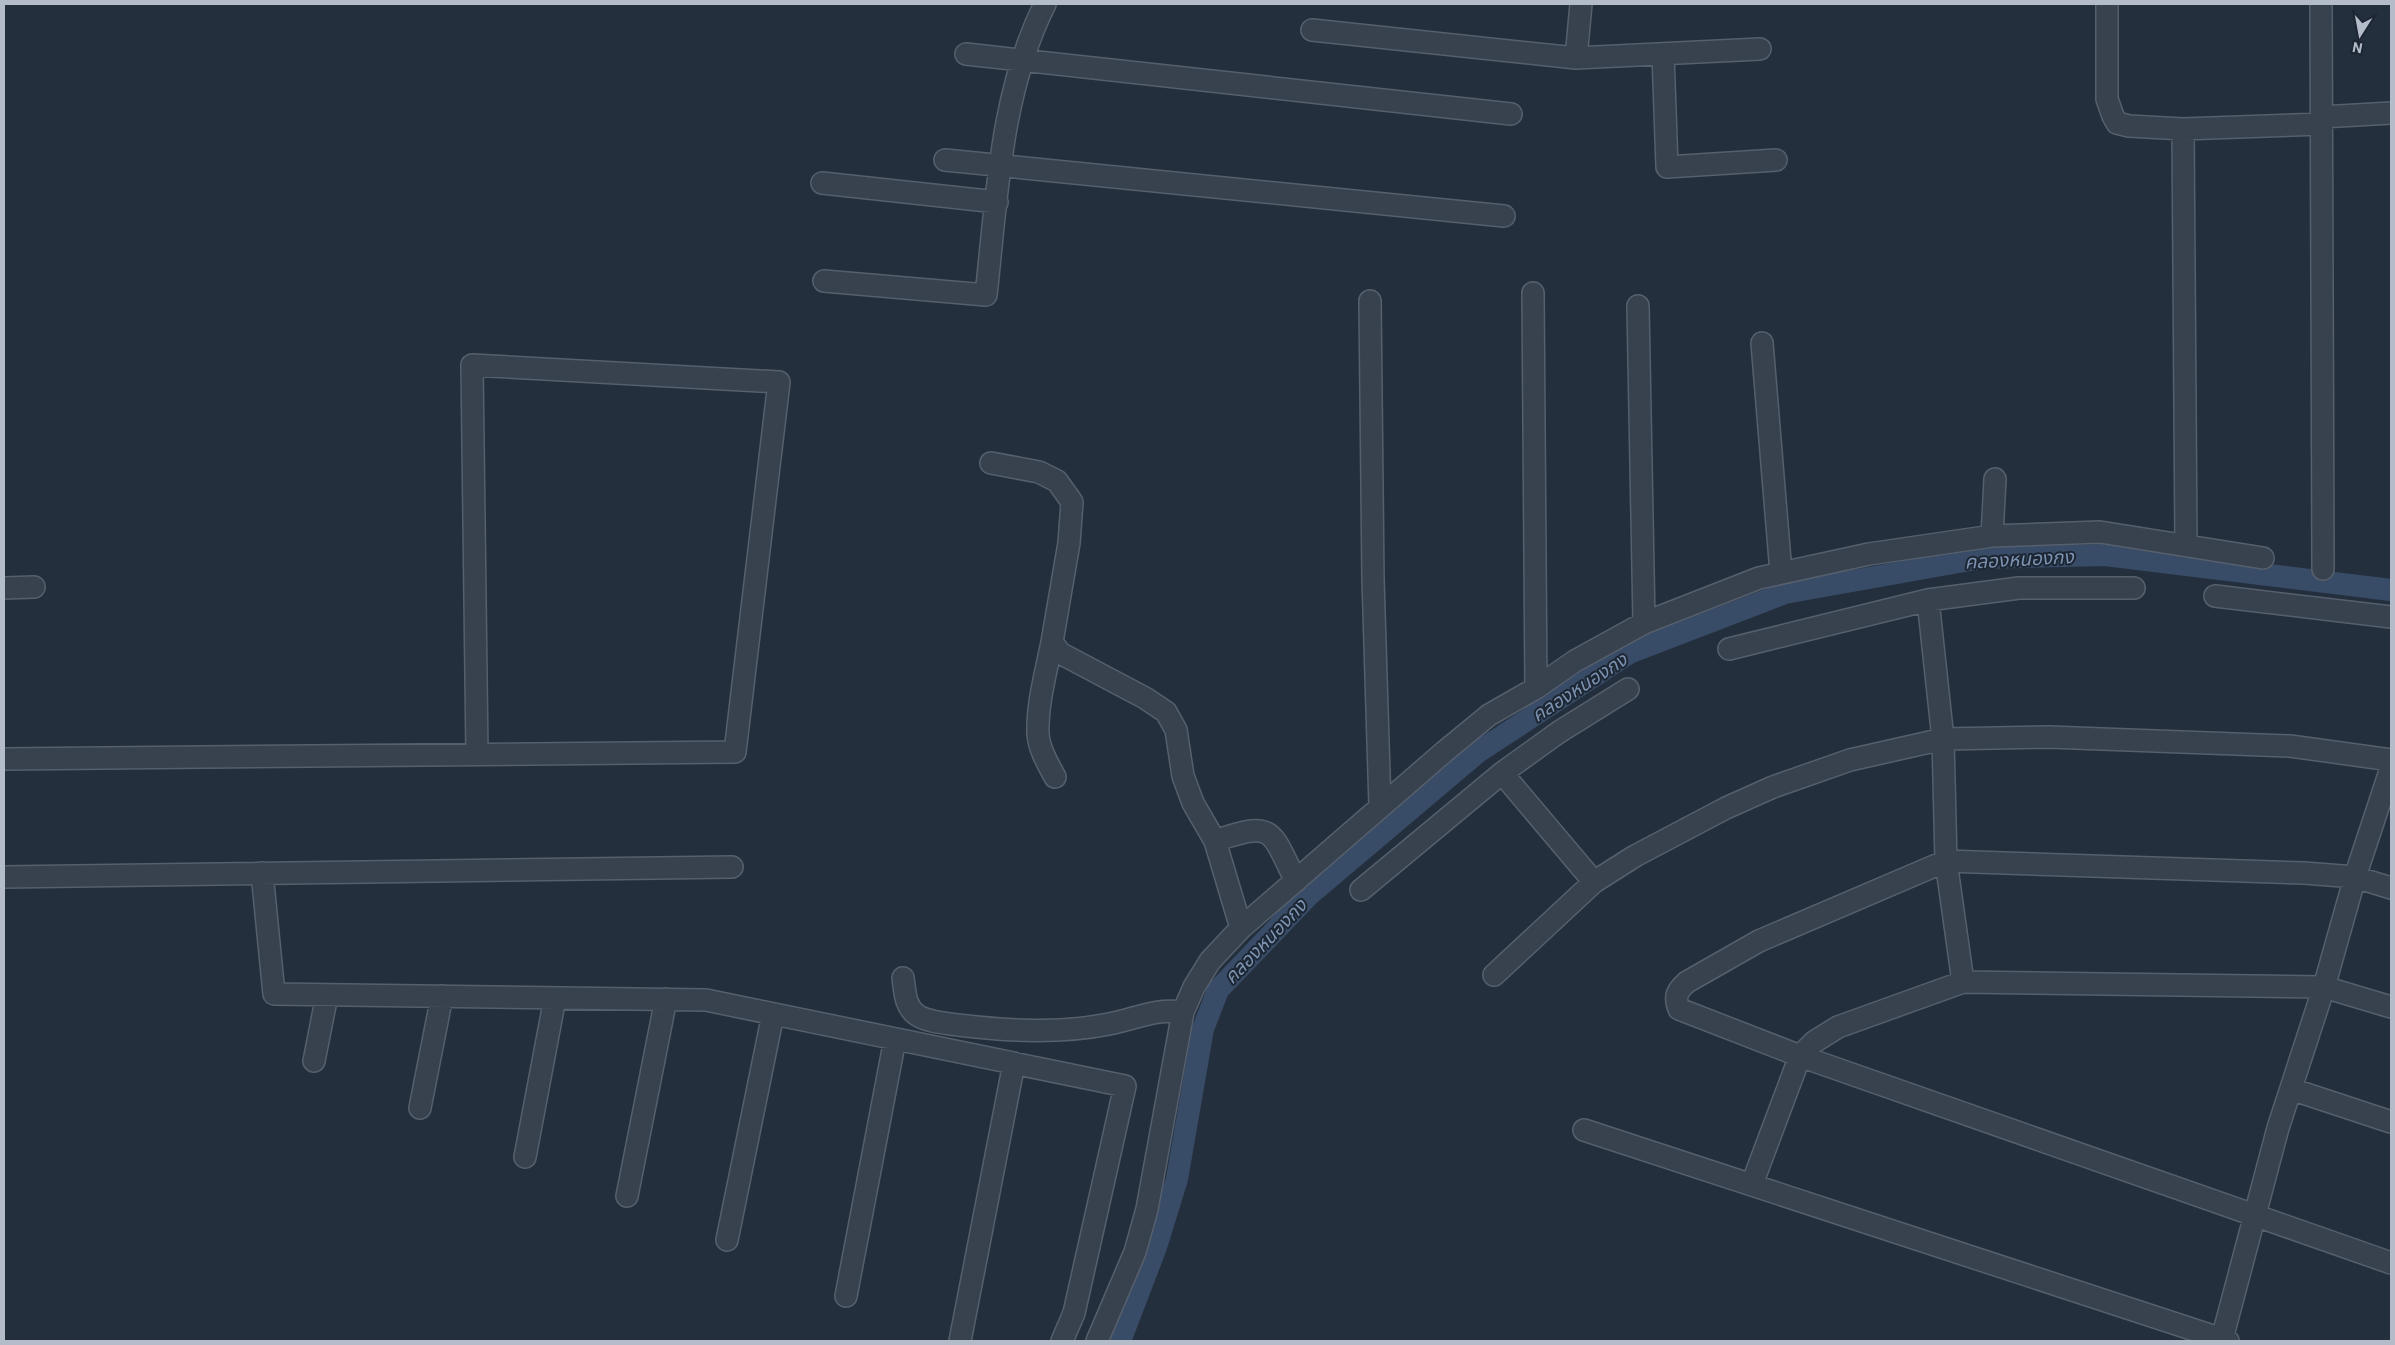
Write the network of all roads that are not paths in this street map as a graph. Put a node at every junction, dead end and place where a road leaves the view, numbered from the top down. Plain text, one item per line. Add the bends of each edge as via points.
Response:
1 (1045, 4) edge
2 (1581, 4) edge
3 (2107, 4) edge
4 (2321, 4) edge
5 (1312, 30) dead end
6 (1760, 49) dead end
7 (966, 54) dead end
8 (1663, 54) junction
9 (1576, 58) junction
10 (1024, 60) junction
11 (2391, 113) edge
12 (1511, 114) dead end
13 (2322, 121) junction
14 (2183, 129) junction
15 (945, 160) dead end
16 (1776, 160) dead end
17 (1000, 166) junction
18 (822, 182) dead end
19 (997, 202) junction
20 (1504, 216) dead end
21 (824, 281) dead end
22 (1533, 293) dead end
23 (1370, 301) dead end
24 (1638, 306) dead end
25 (1762, 343) dead end
26 (991, 463) dead end
27 (1995, 479) dead end
28 (1992, 536) junction
29 (2186, 546) junction
30 (2263, 558) dead end
31 (2323, 568) dead end
32 (1781, 574) junction
33 (34, 587) dead end
34 (4, 588) edge
35 (2134, 588) dead end
36 (2215, 596) dead end
37 (1928, 600) junction
38 (2391, 616) edge
39 (1644, 623) junction
40 (1052, 642) junction
41 (1729, 649) dead end
42 (1536, 688) junction
43 (1628, 689) dead end
44 (1943, 739) junction
45 (477, 754) junction
46 (4, 759) edge
47 (2391, 760) edge
48 (2391, 768) edge
49 (1502, 773) junction
50 (1055, 777) dead end
51 (1380, 807) junction
52 (1214, 841) junction
53 (1946, 861) junction
54 (732, 867) dead end
55 (262, 873) junction
56 (4, 877) edge
57 (2355, 877) junction
58 (1296, 881) junction
59 (1594, 882) junction
60 (2391, 888) edge
61 (1361, 890) dead end
62 (1241, 928) junction
63 (1494, 975) dead end
64 (903, 978) dead end
65 (1963, 982) junction
66 (2324, 987) junction
67 (327, 994) junction
68 (442, 996) junction
69 (556, 998) junction
70 (666, 1000) junction
71 (2391, 1007) edge
72 (1183, 1012) junction
73 (773, 1014) junction
74 (895, 1039) junction
75 (1800, 1056) junction
76 (314, 1060) dead end
77 (1014, 1064) junction
78 (2291, 1089) junction
79 (420, 1108) dead end
80 (2391, 1122) edge
81 (1584, 1130) dead end
82 (525, 1156) dead end
83 (1752, 1184) junction
84 (626, 1196) dead end
85 (2255, 1216) junction
86 (727, 1240) dead end
87 (2391, 1263) edge
88 (846, 1296) dead end
89 (2225, 1340) edge
90 (960, 1341) edge
91 (1062, 1341) edge
92 (1097, 1341) edge

1 - 10 street via 1034,26
2 - 9 street
3 - 14 street via 2107,99 2117,123
4 - 13 street
5 - 9 street
6 - 8 street
7 - 10 street
8 - 9 street
8 - 16 street via 1667,167
10 - 12 street
10 - 17 street via 1005,126
11 - 13 street
13 - 14 street
13 - 31 street
14 - 29 street
15 - 17 street
17 - 19 street
17 - 20 street
18 - 19 street
19 - 21 street via 986,296
22 - 42 street
23 - 51 street via 1372,579
24 - 39 street
25 - 32 street
26 - 40 street via 1039,472 1057,481 1072,502 1069,543
27 - 28 street
28 - 29 street via 2100,532
28 - 32 street via 1869,554
29 - 30 street
32 - 39 street via 1759,578
33 - 34 street
35 - 37 street via 2019,588
36 - 38 street
37 - 41 street
37 - 44 street
39 - 42 street via 1575,661
40 - 50 street via 1040,704 1038,735
40 - 52 street via 1060,653 1166,712 1176,730 1183,776 1193,803
42 - 51 street via 1489,715
43 - 49 street
44 - 47 street via 2050,737 2290,746
44 - 53 street
44 - 59 street via 1850,760 1773,787 1686,829
45 - 45 street via 735,752 780,382 472,365
45 - 46 street
48 - 57 street
49 - 59 street
49 - 61 street
51 - 58 street
52 - 58 street via 1244,830 1261,830 1273,836
52 - 62 street
53 - 57 street
53 - 65 street
53 - 75 street via 1759,940 1715,964 1678,990 1675,1000 1679,1009
54 - 55 street
55 - 56 street
55 - 67 street via 274,994
57 - 60 street
57 - 66 street
58 - 62 street
59 - 63 street
62 - 72 street via 1210,960
64 - 72 street via 907,1005 918,1016 1000,1030 1070,1030 1110,1024 1156,1011
65 - 66 street
65 - 75 street via 1838,1027 1814,1042
66 - 71 street
66 - 78 street
67 - 68 street
67 - 76 street
68 - 69 street
68 - 79 street
69 - 70 street
69 - 82 street
70 - 73 street via 706,1000
70 - 84 street
72 - 92 street via 1147,1209 1135,1252
73 - 74 street
73 - 86 street
74 - 77 street
74 - 88 street
75 - 83 street
75 - 85 street
77 - 90 street
77 - 91 street via 1125,1086 1074,1313
78 - 80 street
78 - 85 street
81 - 83 street
83 - 89 street
85 - 87 street
85 - 89 street

